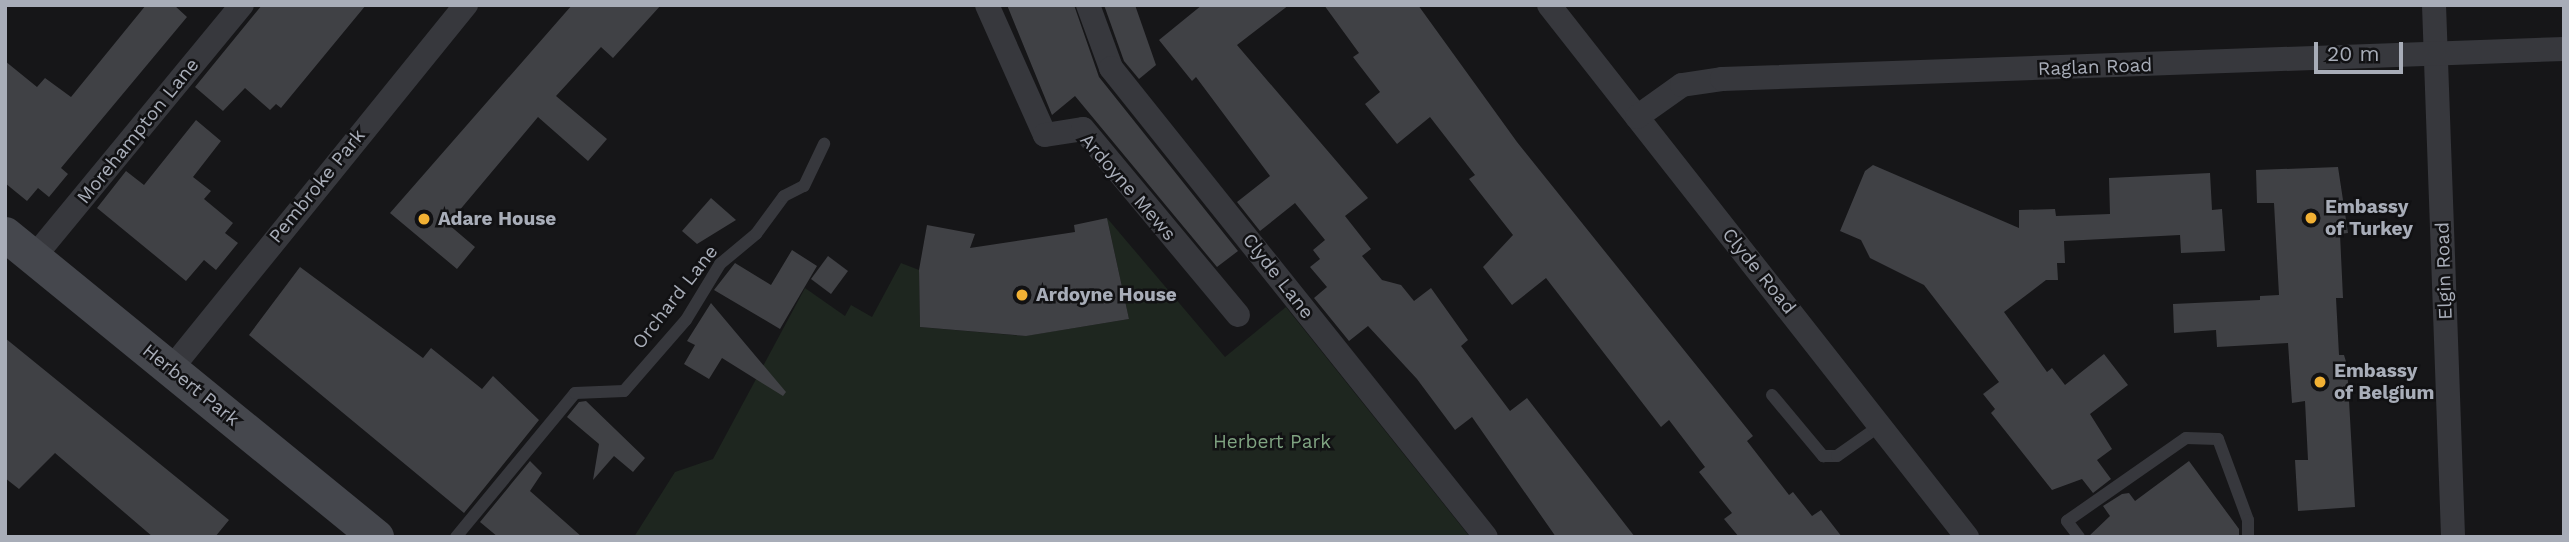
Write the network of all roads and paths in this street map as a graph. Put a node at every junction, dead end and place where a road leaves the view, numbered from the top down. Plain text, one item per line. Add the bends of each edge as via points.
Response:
1 (242, 5) edge
2 (466, 5) edge
3 (987, 5) edge
4 (1088, 5) edge
5 (1549, 5) edge
6 (2434, 5) edge
7 (2564, 49) edge
8 (2436, 54) junction
9 (1637, 117) junction
10 (824, 144) dead end
11 (15, 247) edge
12 (1238, 315) dead end
13 (171, 369) junction
14 (1772, 395) dead end
15 (1881, 425) junction
16 (376, 537) edge
17 (456, 537) edge
18 (1486, 537) edge
19 (1968, 537) edge
20 (2079, 537) edge
21 (2248, 537) edge
22 (2452, 537) edge

1 - 11 street, Morehampton Lane
2 - 13 street, Pembroke Park
3 - 12 street, Ardoyne Mews via 1045,135 1083,129
4 - 18 street, Clyde Lane via 1111,68
5 - 9 street, Clyde Road
6 - 8 street, Elgin Road
7 - 8 street, Raglan Road
8 - 9 street, Raglan Road via 1722,79 1682,85
8 - 22 street, Elgin Road
9 - 15 street, Clyde Road
10 - 17 lane, Orchard Lane via 804,186 784,196 756,234 720,264 686,320 624,391 575,393
11 - 13 street, Herbert Park
13 - 16 street, Herbert Park
14 - 15 lane via 1823,456 1838,456
15 - 19 street, Clyde Road
20 - 21 lane via 2067,521 2186,438 2218,439 2248,520

